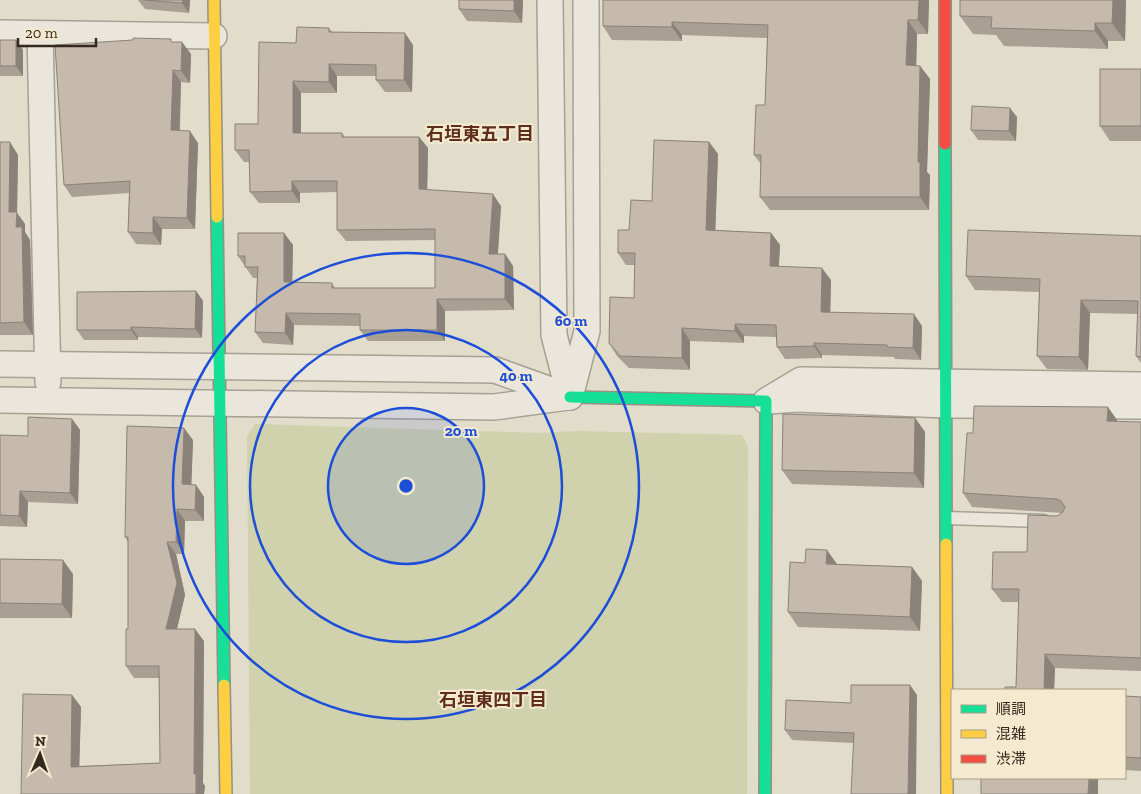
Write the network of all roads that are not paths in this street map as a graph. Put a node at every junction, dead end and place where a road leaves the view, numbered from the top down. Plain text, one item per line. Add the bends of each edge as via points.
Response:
1 (214, 0) edge
2 (550, 0) edge
3 (586, 0) edge
4 (945, 0) edge
5 (0, 33) edge
6 (40, 34) junction
7 (214, 36) junction
8 (0, 364) edge
9 (48, 365) junction
10 (220, 367) junction
11 (1141, 384) edge
12 (946, 394) junction
13 (570, 397) junction
14 (0, 400) edge
15 (49, 400) junction
16 (766, 401) junction
17 (221, 403) junction
18 (1141, 406) edge
19 (947, 518) junction
20 (1056, 521) edge
21 (226, 794) edge
22 (765, 794) edge
23 (947, 794) edge

1 - 7 street
2 - 13 street via 554,335
3 - 13 street via 587,331
4 - 12 street
5 - 6 street
6 - 7 street
6 - 9 street
7 - 10 street
8 - 9 street
9 - 10 street
9 - 15 street
10 - 13 street via 496,370
10 - 17 street
11 - 12 street
12 - 16 street
12 - 18 street
12 - 19 street
13 - 16 street
13 - 17 street via 494,407
14 - 15 street
15 - 17 street
16 - 22 street
17 - 21 street
19 - 20 lane
19 - 23 street

